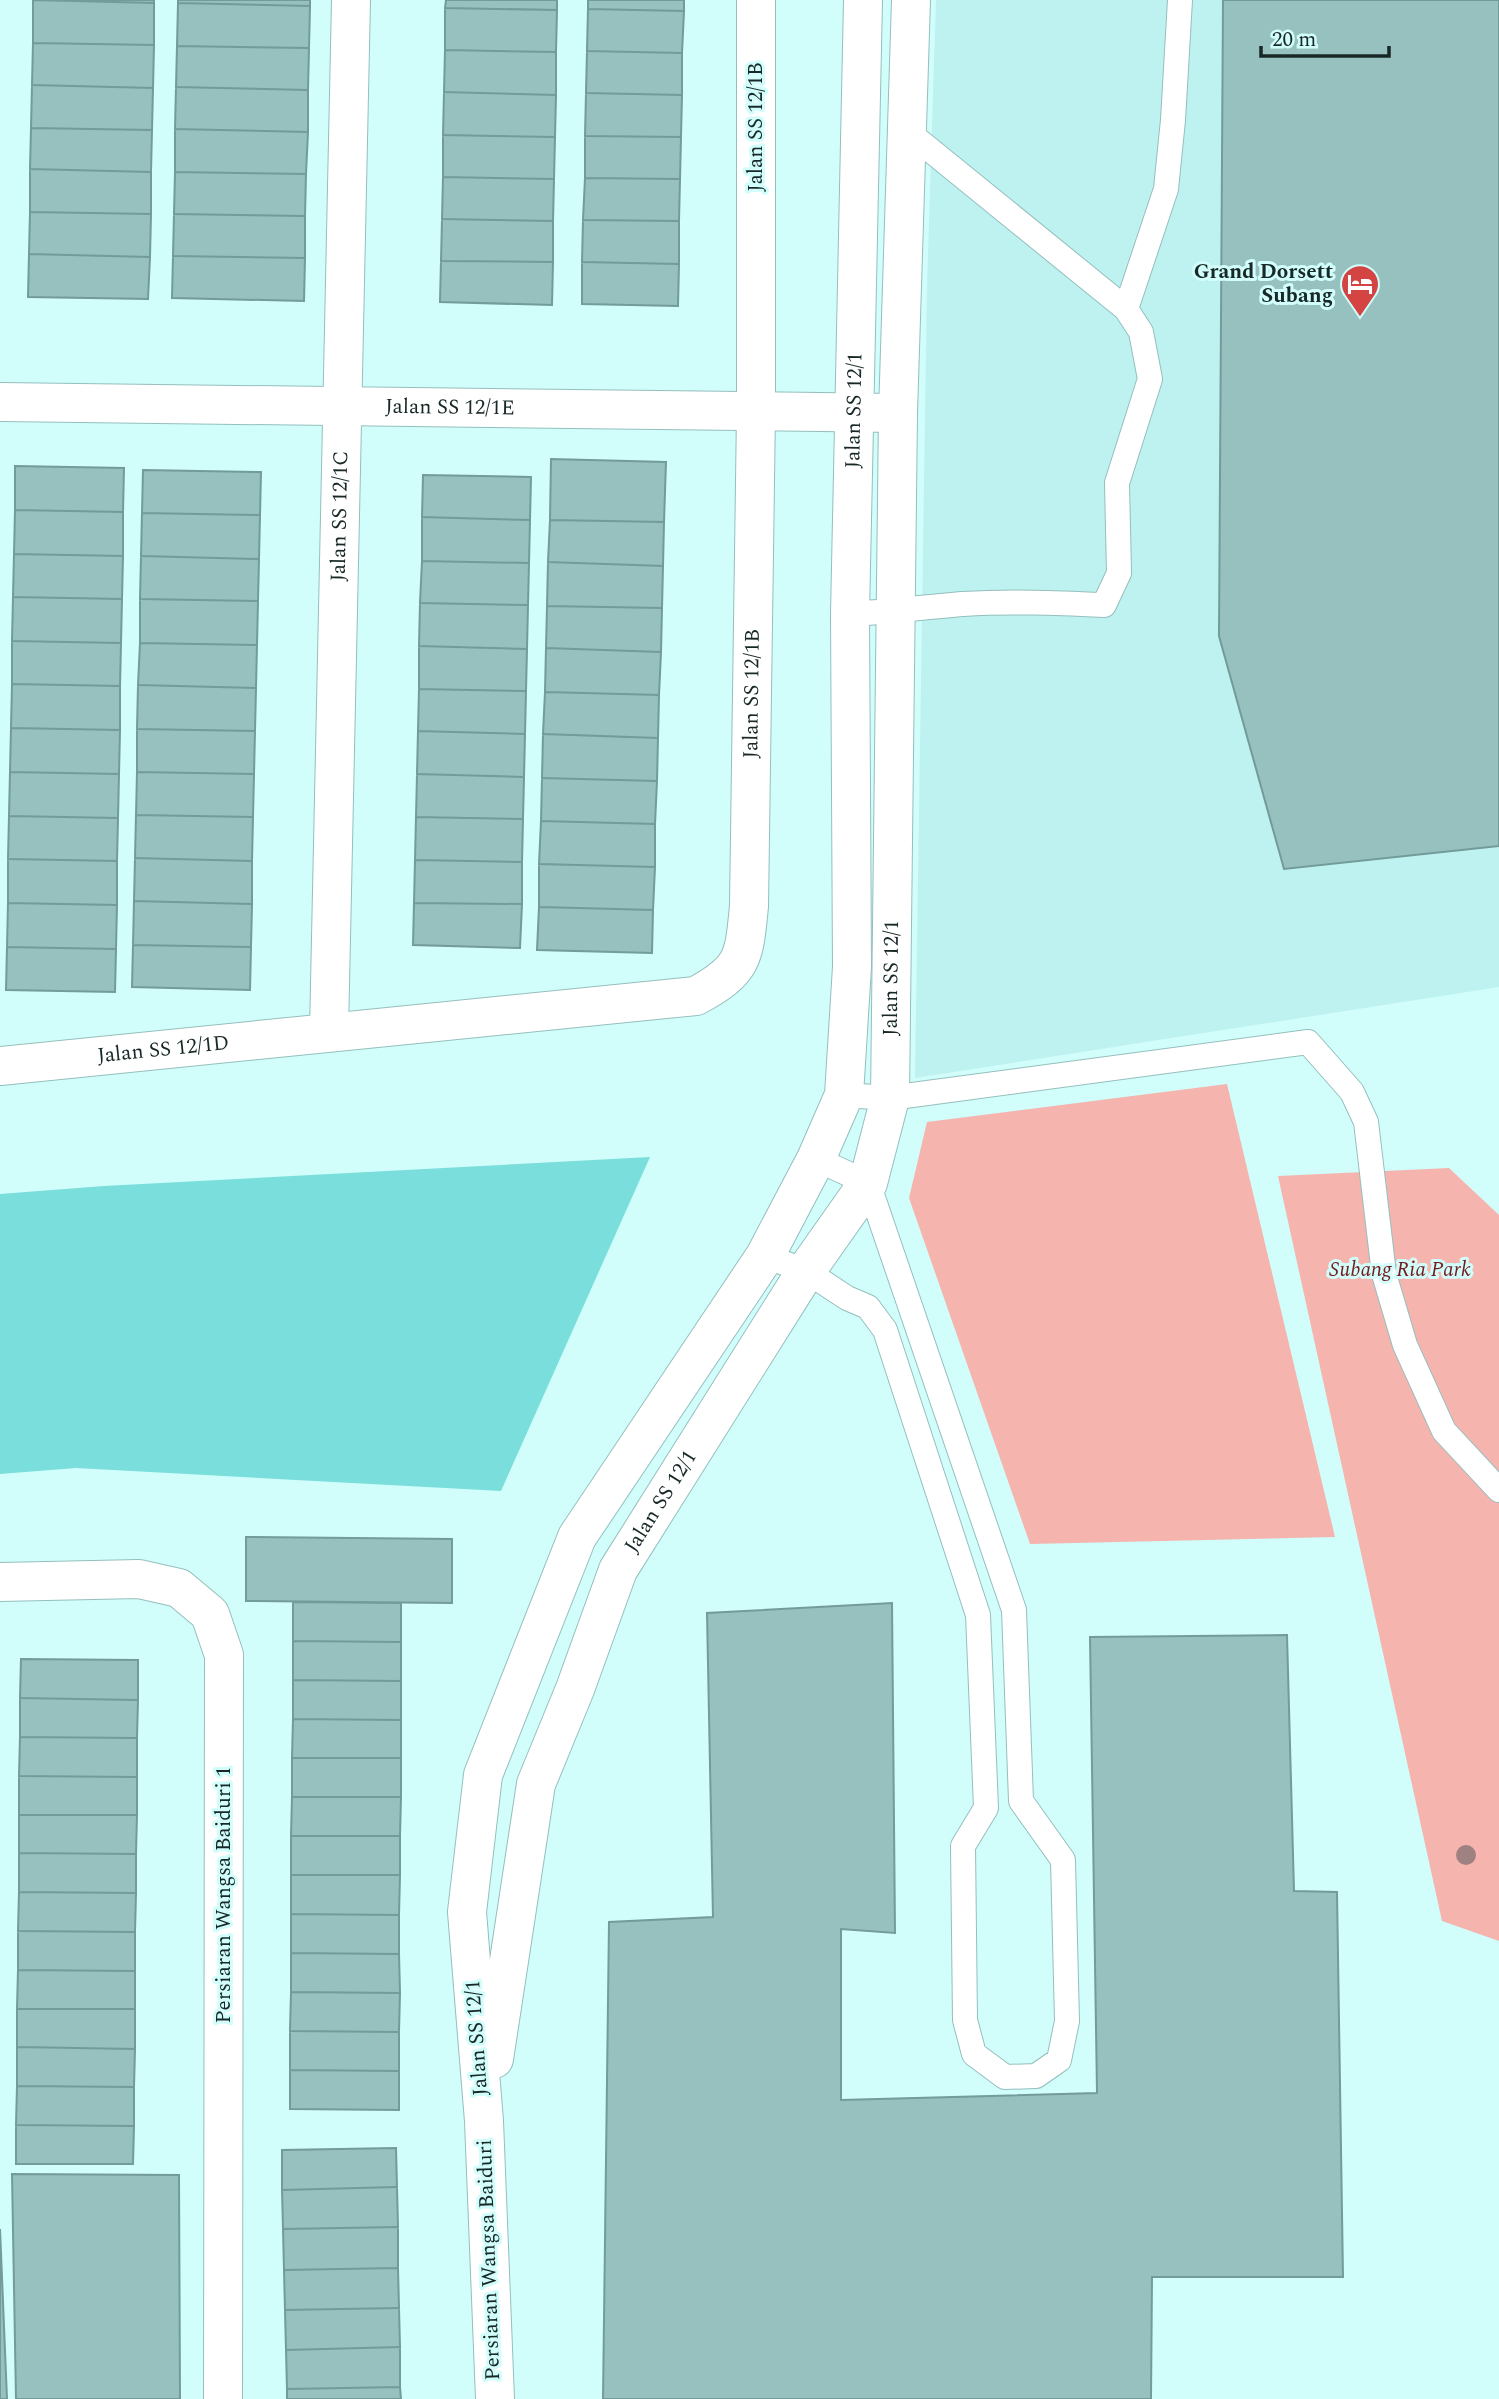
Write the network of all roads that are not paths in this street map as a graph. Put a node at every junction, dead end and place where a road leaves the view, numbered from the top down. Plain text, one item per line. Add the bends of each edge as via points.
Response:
1 (351, 0) edge
2 (756, 0) edge
3 (863, 0) edge
4 (911, 0) edge
5 (1180, 0) edge
6 (907, 131) junction
7 (1126, 309) junction
8 (0, 402) edge
9 (342, 407) junction
10 (756, 412) junction
11 (854, 413) junction
12 (898, 414) junction
13 (896, 612) junction
14 (850, 614) junction
15 (329, 1032) junction
16 (0, 1066) edge
17 (844, 1095) junction
18 (890, 1098) junction
19 (816, 1159) junction
20 (868, 1183) junction
21 (765, 1256) junction
22 (806, 1271) junction
23 (1499, 1490) edge
24 (0, 1582) edge
25 (484, 2121) junction
26 (223, 2399) edge
27 (495, 2399) edge

1 - 9 street, Jalan SS 12/1C
2 - 10 street, Jalan SS 12/1B
3 - 11 street, Jalan SS 12/1
4 - 6 street, Jalan SS 12/1
5 - 7 lane via 1166,189
6 - 7 lane
6 - 12 street, Jalan SS 12/1
7 - 13 lane via 1141,332 1150,379 1117,483 1119,573 1104,605 962,604
8 - 9 street, Jalan SS 12/1E
9 - 10 street, Jalan SS 12/1E
9 - 15 street, Jalan SS 12/1C
10 - 11 street, Jalan SS 12/1E
10 - 15 street, Jalan SS 12/1B via 749,906 741,960 724,981 696,996
11 - 12 street, Jalan SS 12/1E
11 - 14 street, Jalan SS 12/1
12 - 13 street, Jalan SS 12/1
13 - 14 lane
13 - 18 street, Jalan SS 12/1
14 - 17 street, Jalan SS 12/1 via 852,967
15 - 16 street, Jalan SS 12/1D
17 - 18 lane
17 - 19 street, Jalan SS 12/1
18 - 20 street, Jalan SS 12/1
18 - 23 lane via 1308,1042 1352,1092 1366,1122 1384,1274 1405,1345 1444,1431
19 - 20 lane
19 - 21 street, Jalan SS 12/1
20 - 22 street, Jalan SS 12/1
20 - 22 lane via 1014,1610 1021,1801 1063,1860 1067,2021 1059,2060 1036,2076 1005,2077 974,2054 965,2020 963,1846 986,1808 978,1615 885,1330 868,1307
21 - 22 lane
21 - 25 street, Jalan SS 12/1 via 577,1537 483,1775 467,1912
22 - 25 street, Jalan SS 12/1 via 618,1570 536,1784
24 - 26 street, Persiaran Wangsa Baiduri 1 via 139,1579 179,1588 210,1614 224,1655
25 - 27 street, Persiaran Wangsa Baiduri

